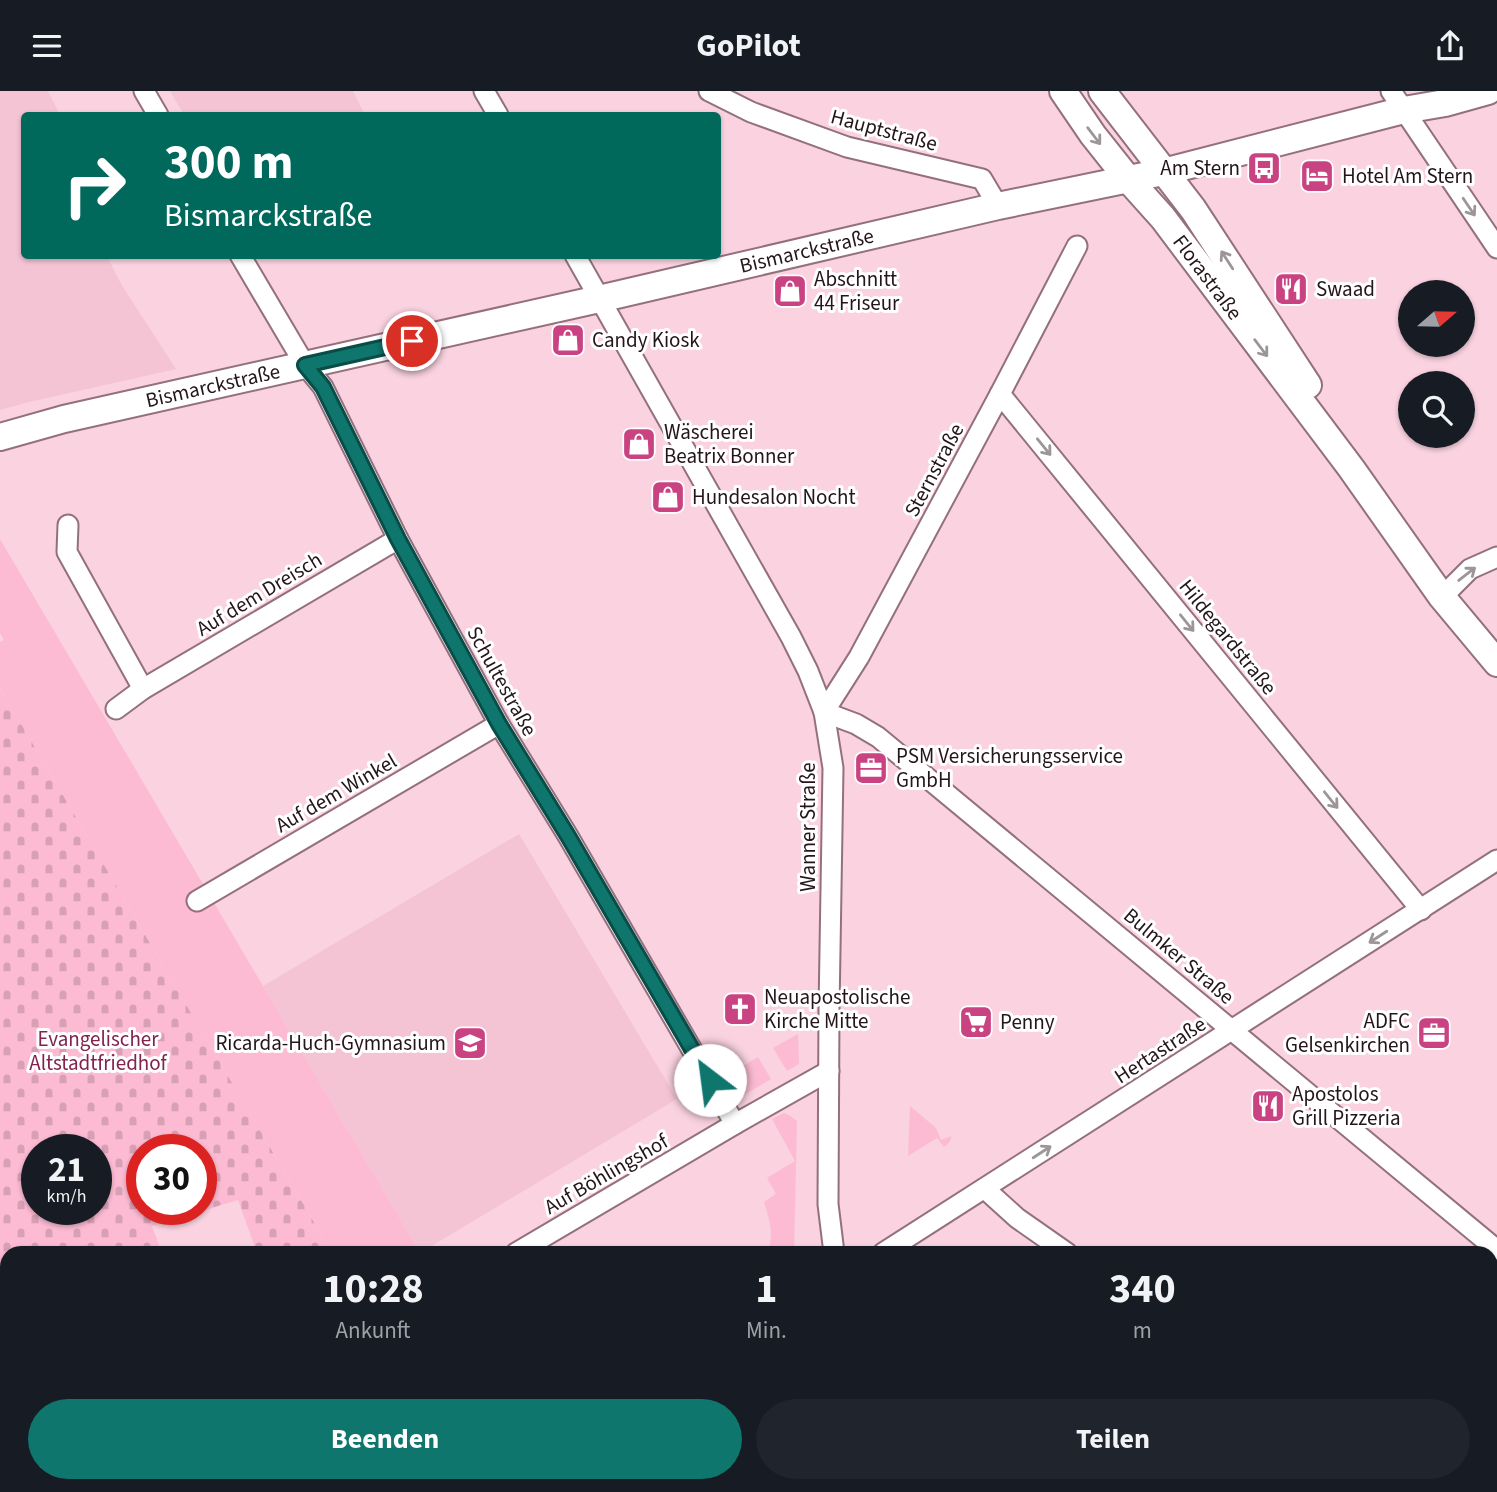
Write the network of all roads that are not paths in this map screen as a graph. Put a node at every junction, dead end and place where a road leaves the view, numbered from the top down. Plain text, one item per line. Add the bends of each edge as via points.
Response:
1 (144, 91) edge
2 (484, 91) edge
3 (709, 91) edge
4 (1063, 91) edge
5 (1102, 91) edge
6 (1488, 91) edge
7 (1397, 101) edge
8 (156, 112) edge
9 (496, 112) edge
10 (1163, 172) junction
11 (1128, 179) junction
12 (998, 206) junction
13 (1077, 246) dead end
14 (1497, 248) edge
15 (242, 259) edge
16 (577, 259) edge
17 (599, 299) junction
18 (305, 365) junction
19 (1000, 394) junction
20 (0, 437) edge
21 (1351, 468) junction
22 (68, 525) dead end
23 (398, 539) junction
24 (1497, 557) edge
25 (1442, 597) junction
26 (1497, 663) edge
27 (144, 689) junction
28 (116, 709) dead end
29 (824, 712) junction
30 (499, 724) junction
31 (1497, 860) edge
32 (197, 901) dead end
33 (1421, 909) junction
34 (1233, 1030) junction
35 (829, 1072) junction
36 (735, 1124) junction
37 (985, 1189) junction
38 (528, 1246) edge
39 (833, 1246) edge
40 (894, 1246) edge
41 (1057, 1246) edge
42 (1492, 1246) edge

1 - 8 street
2 - 9 street
3 - 12 street, Hauptstraße via 751,112 847,147 982,179
4 -> 11 main road, Florastraße
5 - 10 main road, Florastraße
6 - 7 main road, Bismarckstraße via 1445,103
7 - 10 main road, Bismarckstraße
7 -> 14 street
10 - 11 main road, Bismarckstraße
21 -> 10 main road, Florastraße via 1305,379 1193,209
11 - 12 main road, Bismarckstraße
11 -> 21 main road, Florastraße via 1163,218
12 - 17 main road, Bismarckstraße
13 - 19 street, Sternstraße
15 - 18 street, Schultestraße
16 - 17 street, Wanner Straße
17 - 18 main road, Bismarckstraße
17 - 29 street, Wanner Straße via 791,637
18 - 20 main road, Bismarckstraße
18 - 23 street, Schultestraße via 323,387
19 - 29 street, Sternstraße via 859,657
19 -> 33 street, Hildegardstraße
21 - 25 main road, Florastraße
22 - 27 street via 66,552
23 - 27 street, Auf dem Dreisch
23 - 30 street, Schultestraße
25 -> 24 street via 1470,569
25 - 26 main road, Florastraße
27 - 28 street, Auf dem Dreisch
29 - 34 street, Bulmker Straße via 877,737
29 - 35 street, Wanner Straße via 833,768
30 - 32 street, Auf dem Winkel
30 - 36 street, Schultestraße
31 - 33 street, Hertastraße
33 -> 34 street, Hertastraße
37 -> 34 street, Hertastraße
34 - 42 street, Bulmker Straße
35 - 36 street, Auf Böhlingshof
35 - 39 street, Wanner Straße via 828,1203
36 - 38 street, Auf Böhlingshof
37 - 40 street, Hertastraße
37 - 41 street

